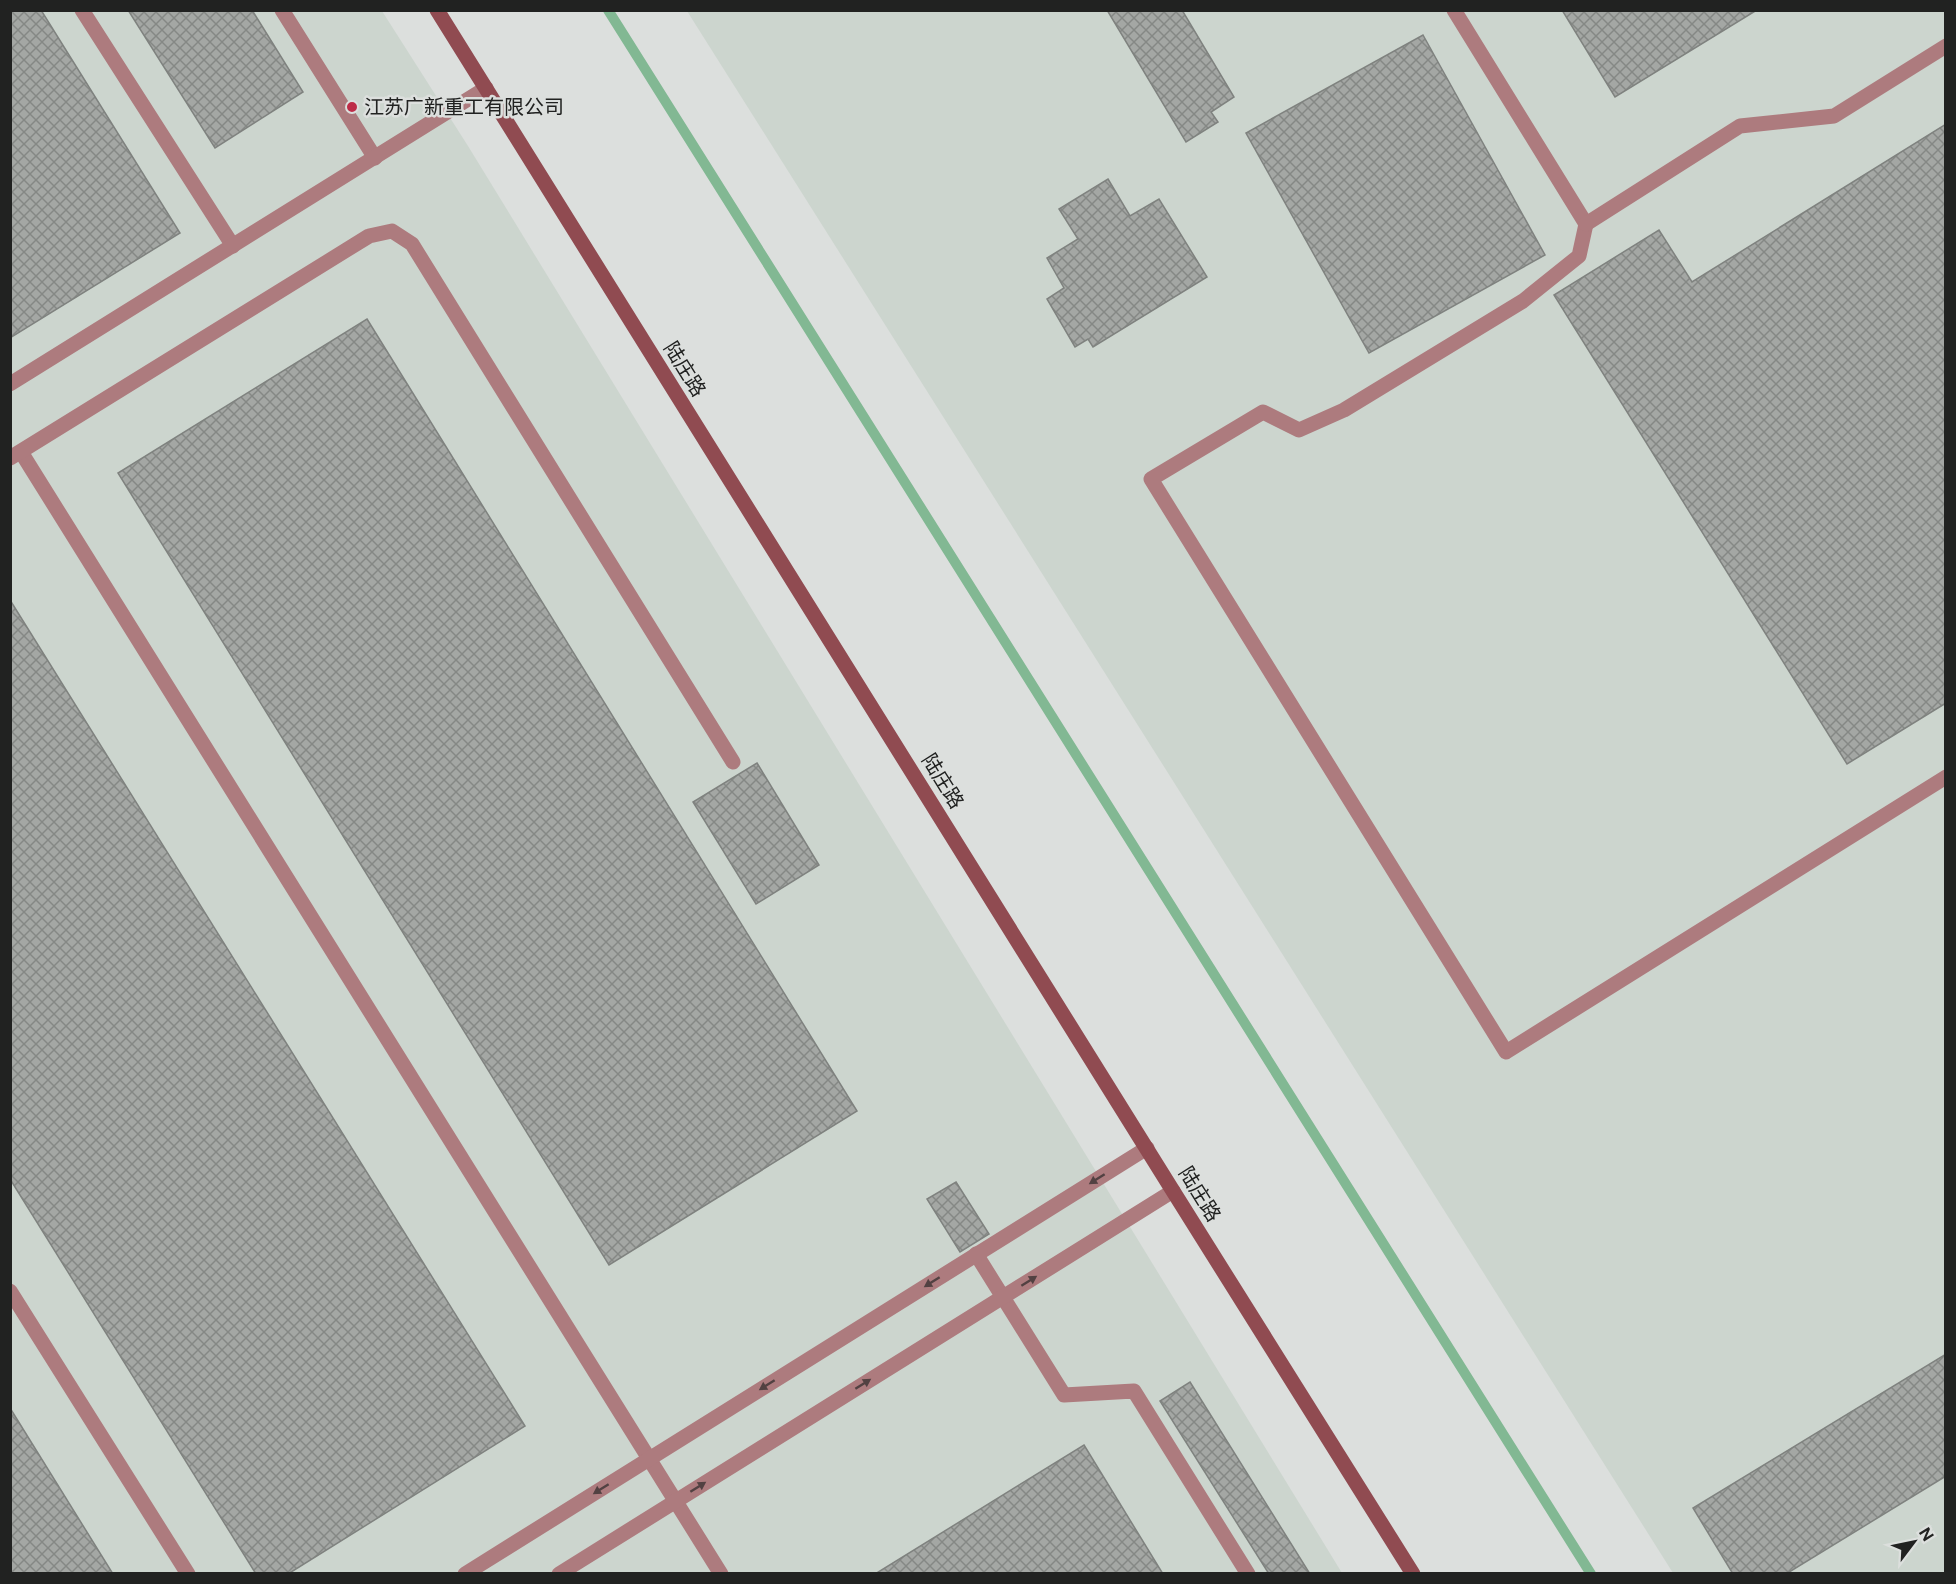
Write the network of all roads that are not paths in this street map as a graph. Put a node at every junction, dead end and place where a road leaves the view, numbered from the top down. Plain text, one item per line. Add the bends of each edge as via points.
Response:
1 (82, 10) edge
2 (282, 10) edge
3 (437, 10) edge
4 (1454, 10) edge
5 (1946, 46) edge
6 (486, 88) junction
7 (375, 158) junction
8 (1586, 224) junction
9 (233, 246) junction
10 (10, 384) edge
11 (16, 455) edge
12 (733, 762) dead end
13 (1946, 777) edge
14 (1147, 1148) junction
15 (1173, 1191) junction
16 (976, 1254) junction
17 (10, 1291) edge
18 (1003, 1297) junction
19 (648, 1459) junction
20 (675, 1501) junction
21 (188, 1574) edge
22 (465, 1574) edge
23 (559, 1574) edge
24 (721, 1574) edge
25 (1248, 1574) edge
26 (1413, 1574) edge

1 - 9 lane
2 - 7 lane
3 - 6 street, 陆庄路
4 - 8 lane
5 - 8 lane via 1834,117 1740,126
6 - 7 lane
6 - 14 street, 陆庄路
7 - 9 lane
8 - 13 lane via 1579,256 1523,301 1344,410 1299,430 1263,412 1151,479 1506,1052
9 - 10 lane
11 - 12 lane via 369,236 392,231 412,244
11 - 19 lane
14 - 15 street, 陆庄路
14 -> 16 lane
18 -> 15 lane
15 - 26 street, 陆庄路
16 - 18 lane
16 -> 19 lane
17 - 21 lane
20 -> 18 lane
18 - 25 lane via 1064,1395 1134,1391
19 - 20 lane
19 -> 22 lane
20 - 23 lane
20 - 24 lane

